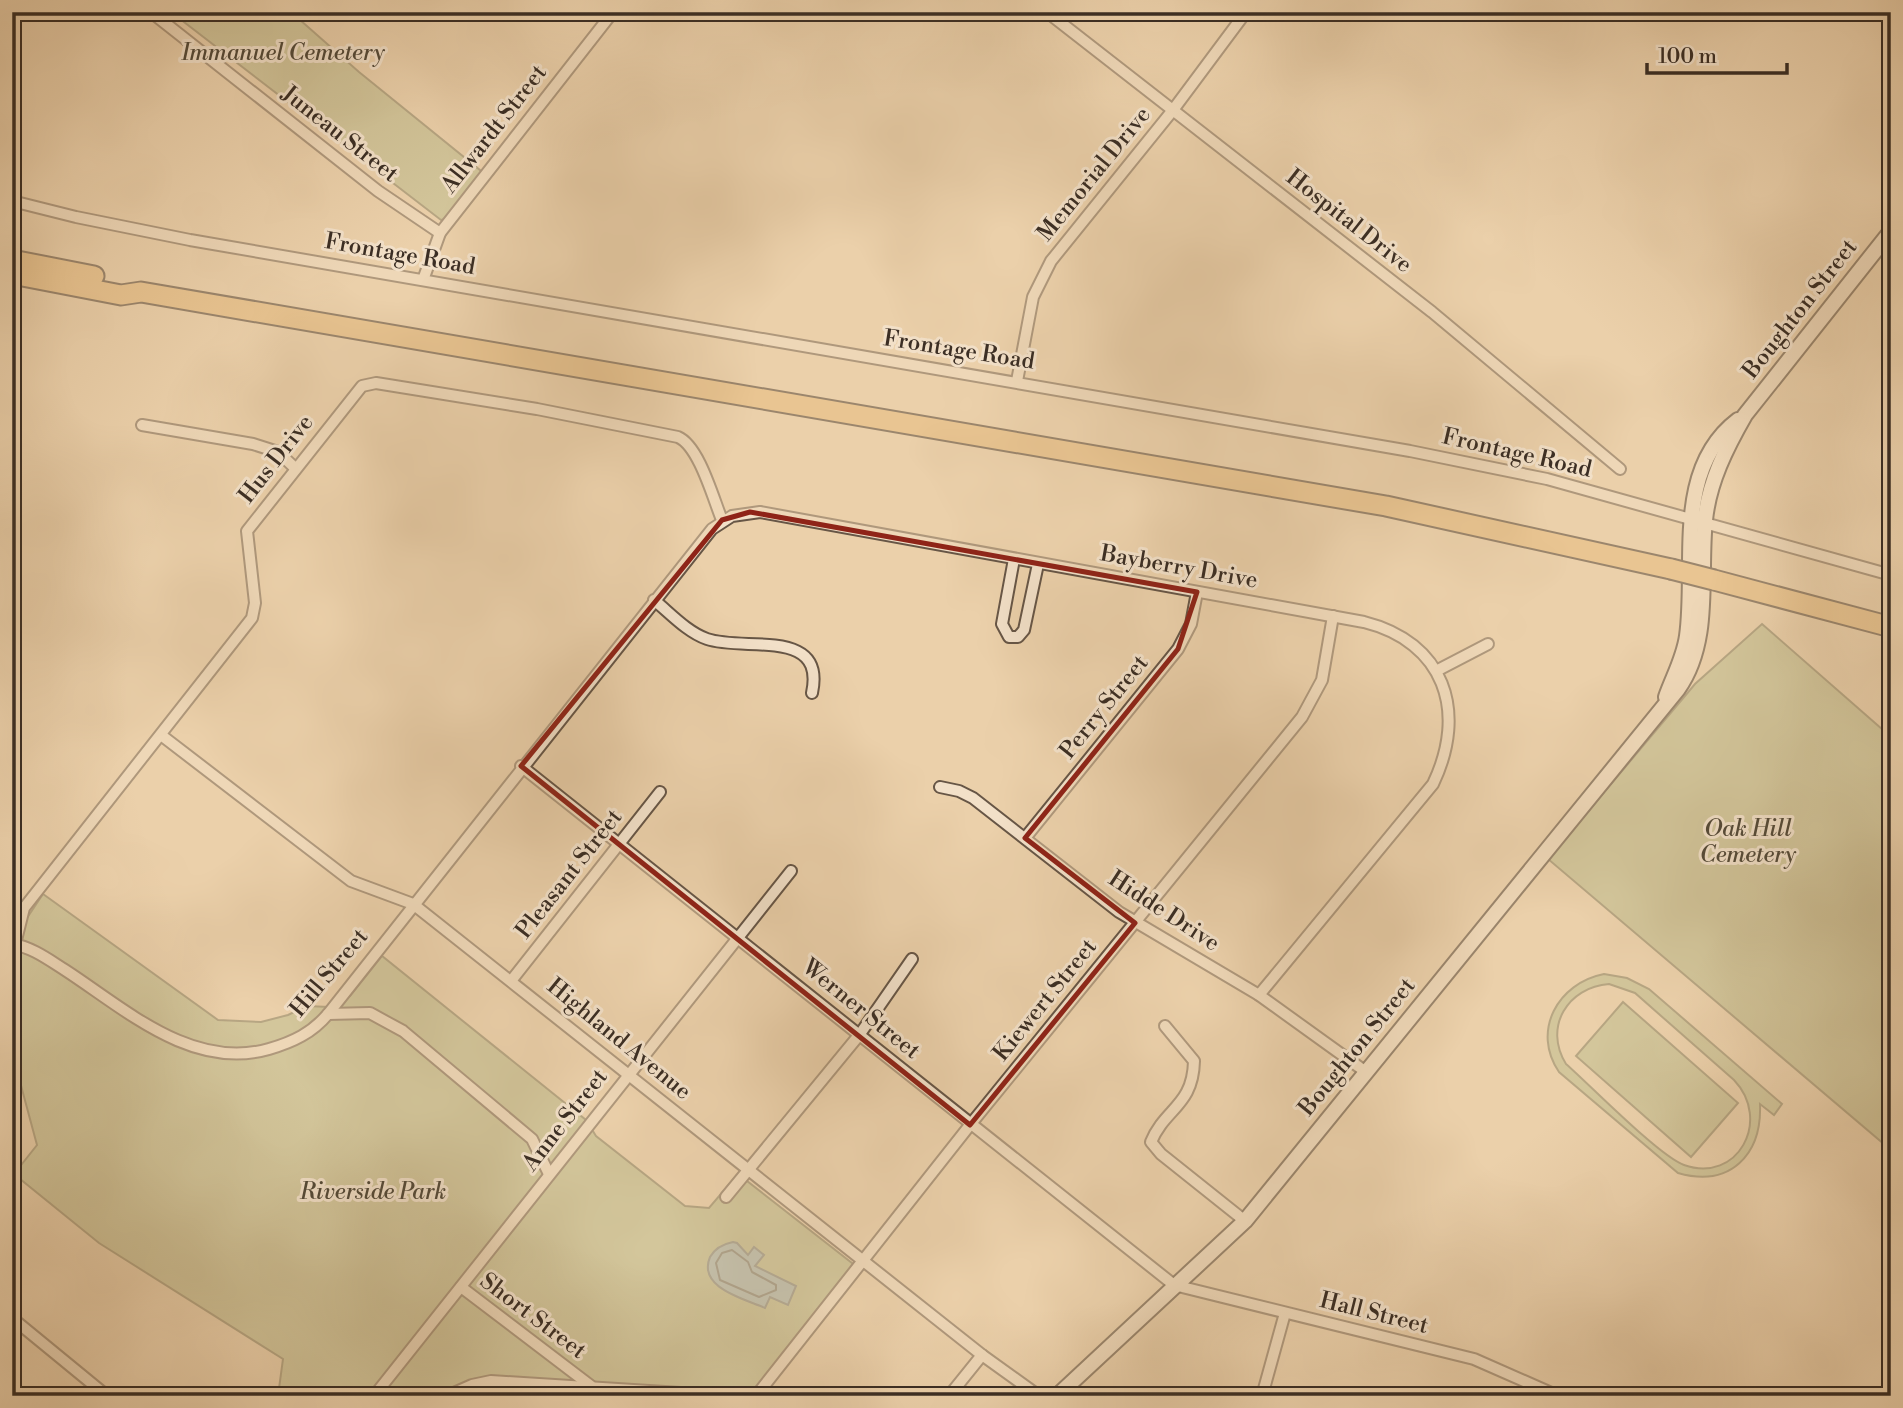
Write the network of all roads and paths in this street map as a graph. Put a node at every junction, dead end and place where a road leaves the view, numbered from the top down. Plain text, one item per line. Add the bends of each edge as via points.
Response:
1 (151, 12) edge
2 (613, 12) edge
3 (1047, 12) edge
4 (1246, 12) edge
5 (1173, 110) junction
6 (12, 201) edge
7 (1891, 231) edge
8 (440, 233) junction
9 (12, 260) edge
10 (12, 274) edge
11 (423, 280) junction
12 (141, 292) junction
13 (1017, 381) junction
14 (142, 425) dead end
15 (296, 468) junction
16 (1620, 469) dead end
17 (722, 520) junction
18 (1699, 520) junction
19 (1014, 559) junction
20 (1038, 564) junction
21 (1891, 575) edge
22 (1197, 592) junction
23 (654, 600) junction
24 (1334, 616) junction
25 (1891, 627) edge
26 (1488, 644) dead end
27 (1438, 670) junction
28 (812, 693) dead end
29 (161, 735) junction
30 (521, 766) junction
31 (940, 787) dead end
32 (660, 792) dead end
33 (1025, 838) junction
34 (620, 844) junction
35 (791, 871) dead end
36 (413, 904) junction
37 (1135, 923) junction
38 (738, 937) junction
39 (13, 944) edge
40 (912, 959) dead end
41 (511, 981) junction
42 (1259, 995) junction
43 (328, 1014) junction
44 (1165, 1026) dead end
45 (860, 1034) junction
46 (1366, 1072) junction
47 (628, 1075) junction
48 (970, 1125) junction
49 (750, 1170) junction
50 (549, 1174) junction
51 (726, 1197) dead end
52 (1245, 1221) junction
53 (864, 1262) junction
54 (1174, 1285) junction
55 (461, 1287) junction
56 (1285, 1313) junction
57 (12, 1318) edge
58 (982, 1356) junction
59 (577, 1381) junction
60 (107, 1396) edge
61 (374, 1396) edge
62 (447, 1396) edge
63 (728, 1396) edge
64 (756, 1396) edge
65 (949, 1396) edge
66 (1038, 1396) edge
67 (1057, 1396) edge
68 (1262, 1396) edge
69 (1558, 1396) edge

1 - 8 street, Juneau Street via 378,191
2 - 8 street, Allwardt Street
3 - 5 street, Hospital Drive
4 - 5 street, Memorial Drive
5 - 13 street, Memorial Drive via 1040,279
5 - 16 street, Hospital Drive via 1432,312
6 - 11 street, Frontage Road via 165,235
7 - 18 street, Boughton Street via 1745,415
8 - 11 street, Allwardt Street
9 - 12 highway via 124,282
10 - 12 highway via 121,295
11 - 13 street, Frontage Road
12 - 25 highway, bridge via 1386,506 1671,569
13 - 18 street, Frontage Road via 1410,451 1547,479
14 - 15 street via 253,444 278,452
15 - 17 street, Hus Drive via 354,394 362,386 376,383 678,437 695,453
15 - 29 street, Hus Drive via 247,531 255,603 252,618
17 - 19 street, Bayberry Drive via 760,512
17 - 23 street
18 - 21 street, Frontage Road
18 - 46 street, Boughton Street via 1703,606 1696,645 1682,683
19 - 20 street, Bayberry Drive
19 - 20 street via 1002,624 1009,637 1018,637 1024,630
20 - 22 street, Bayberry Drive
22 - 24 street, Bayberry Drive
22 - 33 street, Perry Street via 1191,624 1178,649
23 - 28 street via 707,639 784,645 798,652 816,673
23 - 30 street, Hill Street
24 - 27 street, Bayberry Drive via 1388,628
24 - 37 street, Kiewert Street via 1322,680 1313,702
26 - 27 street
27 - 42 street via 1447,698 1448,737 1433,783
29 - 36 street, Highland Avenue via 351,881
29 - 39 street, Hus Drive via 24,908
30 - 34 street, Werner Street
30 - 36 street, Hill Street
31 - 33 street, Hidde Drive via 973,798
32 - 34 street, Pleasant Street
33 - 37 street, Hidde Drive
34 - 38 street, Werner Street
34 - 41 street, Pleasant Street
35 - 38 street, Anne Street
36 - 41 street, Highland Avenue
36 - 43 street, Hill Street
37 - 42 street, Hidde Drive
37 - 48 street, Kiewert Street
38 - 45 street, Werner Street
38 - 47 street, Anne Street
39 - 43 street, Hill Street via 44,957 162,1034 201,1050 242,1053 271,1049 302,1036
40 - 45 street
41 - 47 street, Highland Avenue
42 - 46 street, Hidde Drive
43 - 50 street via 370,1013 403,1031 532,1139
44 - 52 street via 1194,1061 1194,1081 1152,1142
45 - 48 street, Werner Street
45 - 49 street
46 - 52 street, Boughton Street
47 - 49 street, Highland Avenue
47 - 50 street, Anne Street
48 - 53 street, Kiewert Street
48 - 54 street, Werner Street
49 - 51 street
49 - 53 street, Highland Avenue
50 - 55 street, Anne Street
52 - 54 street, Boughton Street
53 - 58 street, Highland Avenue
53 - 64 street, Kiewert Street
54 - 56 street, Hall Street
54 - 67 street, Boughton Street
55 - 59 street, Short Street
55 - 61 street, Anne Street
56 - 68 street
56 - 69 street, Hall Street via 1474,1359
57 - 60 street
58 - 65 street
58 - 66 street, Highland Avenue
59 - 62 street via 482,1382
59 - 63 street, Short Street via 591,1386

